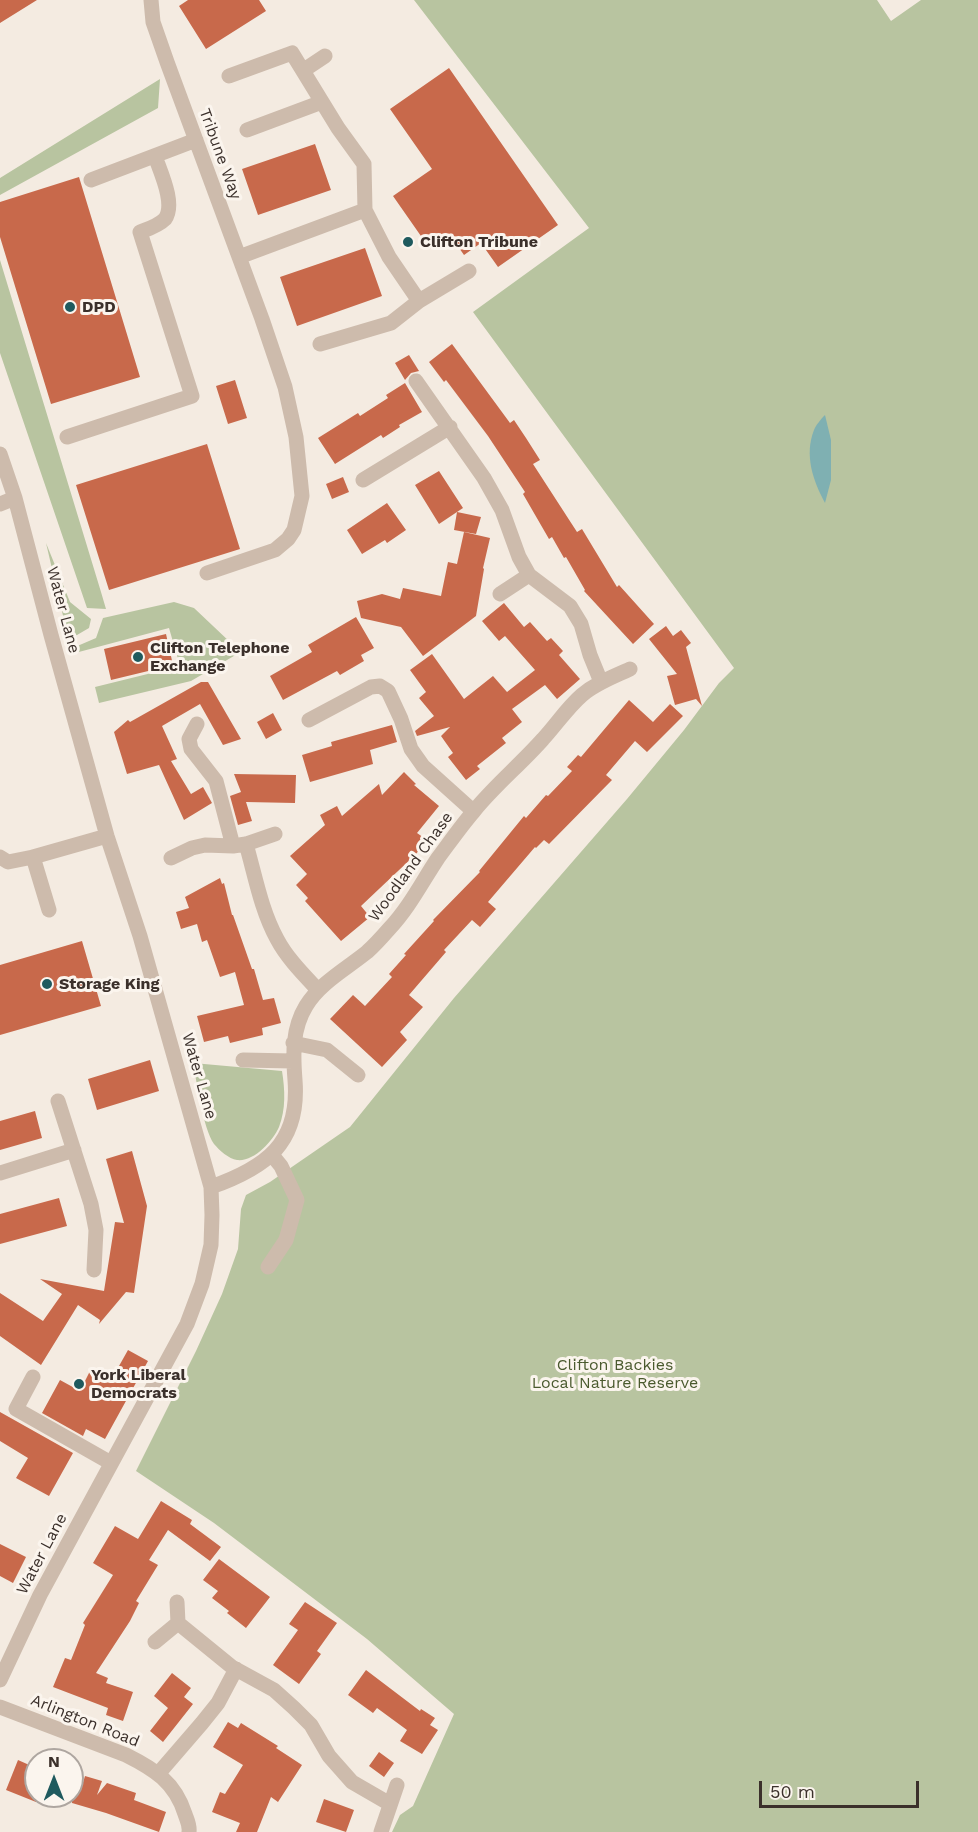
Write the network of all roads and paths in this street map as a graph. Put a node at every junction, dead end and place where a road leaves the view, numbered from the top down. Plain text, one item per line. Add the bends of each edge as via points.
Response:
1 (151, 0) edge
2 (325, 56) dead end
3 (304, 70) junction
4 (229, 76) dead end
5 (322, 102) junction
6 (247, 130) dead end
7 (196, 140) junction
8 (154, 156) junction
9 (91, 180) dead end
10 (365, 210) junction
11 (239, 257) junction
12 (469, 271) dead end
13 (419, 301) junction
14 (320, 344) dead end
15 (417, 381) dead end
16 (450, 427) junction
17 (67, 437) dead end
18 (0, 454) edge
19 (363, 480) dead end
20 (15, 498) junction
21 (0, 504) edge
22 (207, 573) dead end
23 (530, 575) junction
24 (500, 594) dead end
25 (630, 669) dead end
26 (601, 682) junction
27 (309, 720) dead end
28 (197, 724) dead end
29 (474, 811) junction
30 (275, 834) dead end
31 (107, 836) junction
32 (239, 845) junction
33 (33, 857) junction
34 (171, 858) dead end
35 (3, 862) edge
36 (49, 910) dead end
37 (318, 990) junction
38 (293, 1043) junction
39 (243, 1060) dead end
40 (293, 1061) junction
41 (358, 1075) dead end
42 (58, 1101) dead end
43 (74, 1150) junction
44 (272, 1155) junction
45 (0, 1173) edge
46 (211, 1186) junction
47 (268, 1267) dead end
48 (94, 1270) dead end
49 (33, 1377) dead end
50 (111, 1464) junction
51 (177, 1602) dead end
52 (178, 1623) junction
53 (154, 1642) dead end
54 (236, 1670) junction
55 (0, 1680) edge
56 (0, 1707) edge
57 (158, 1774) junction
58 (397, 1785) dead end
59 (390, 1804) junction
60 (189, 1832) edge
61 (381, 1832) edge

1 - 7 street, Tribune Way via 153,22
2 - 3 street
3 - 4 street via 292,52
3 - 5 street
5 - 6 street
5 - 10 street via 364,164
7 - 8 street
7 - 11 street, Tribune Way
8 - 9 street
8 - 17 street via 169,199 168,208 166,218 140,232 192,396
10 - 11 street
10 - 13 street via 389,257
11 - 22 street, Tribune Way via 285,387 296,437 302,496 294,530 275,550
12 - 13 street
13 - 14 street via 392,323
15 - 16 street
16 - 19 street
16 - 23 street via 502,510
18 - 20 street, Water Lane
20 - 21 street
20 - 31 street, Water Lane
23 - 24 street
23 - 26 street via 570,606 581,624
25 - 26 street, Woodland Chase
26 - 29 street, Woodland Chase via 569,709
27 - 29 street via 380,686 388,691 411,749 423,766
28 - 32 street via 189,739 191,749 216,781
29 - 37 street, Woodland Chase via 391,928
30 - 32 street
31 - 33 street
31 - 46 street, Water Lane via 140,936
32 - 34 street via 199,846
32 - 37 street via 277,939
33 - 35 street
33 - 36 street
37 - 38 street, Woodland Chase via 306,1006
38 - 40 street, Woodland Chase
38 - 41 street via 327,1050
39 - 40 street
40 - 44 street, Woodland Chase via 295,1103 291,1124
42 - 43 street
43 - 45 street
43 - 48 street via 96,1230
44 - 46 street, Woodland Chase via 248,1172
44 - 47 street via 297,1200 286,1240
46 - 50 street, Water Lane via 211,1245 202,1284 187,1324
49 - 50 street via 16,1408
50 - 55 street, Water Lane via 40,1595
51 - 52 street
52 - 53 street
52 - 54 street
54 - 57 street via 218,1703
54 - 59 street via 274,1690 311,1725 329,1756 352,1782
56 - 57 street, Arlington Road via 126,1755
57 - 60 street, Arlington Road via 171,1784 183,1805
58 - 59 street
59 - 61 street

